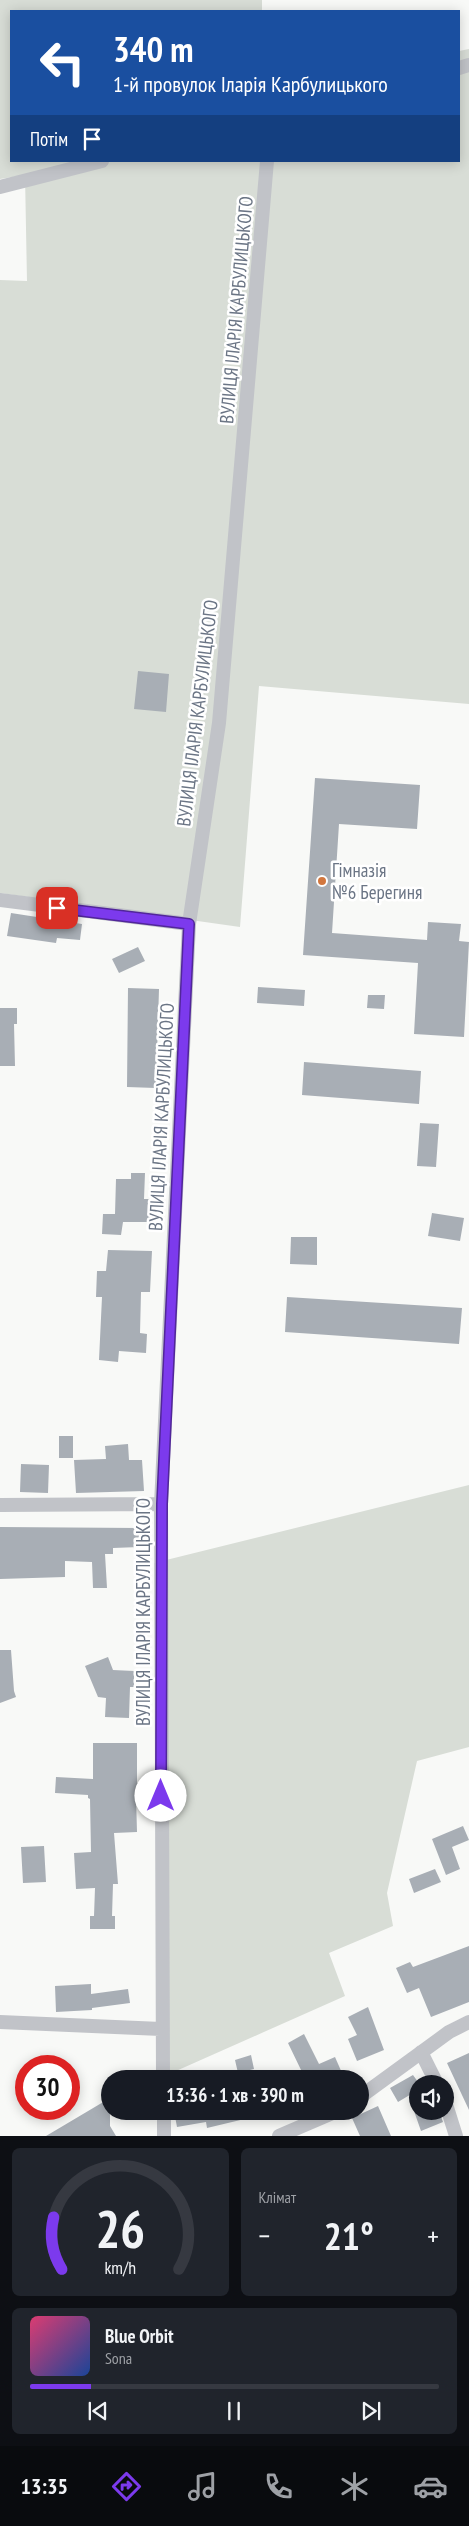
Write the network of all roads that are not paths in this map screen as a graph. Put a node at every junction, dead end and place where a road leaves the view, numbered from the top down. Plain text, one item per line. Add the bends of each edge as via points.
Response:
1 (98, 162) edge
2 (267, 162) edge
3 (0, 187) edge
4 (0, 900) edge
5 (189, 924) junction
6 (0, 1504) edge
7 (162, 1504) junction
8 (0, 2022) edge
9 (469, 2022) edge
10 (161, 2029) junction
11 (421, 2052) junction
12 (163, 2070) edge
13 (432, 2075) edge
14 (369, 2090) edge
15 (164, 2120) edge
16 (317, 2120) edge
17 (451, 2120) edge
18 (164, 2136) edge
19 (279, 2136) edge
20 (456, 2136) edge

1 - 3 street
2 - 5 street, ВУЛИЦЯ ІЛАРІЯ КАРБУЛИЦЬКОГО via 219,723
4 - 5 street
5 - 7 street, ВУЛИЦЯ ІЛАРІЯ КАРБУЛИЦЬКОГО
6 - 7 street
7 - 10 street, ВУЛИЦЯ ІЛАРІЯ КАРБУЛИЦЬКОГО
8 - 10 street
9 - 11 street
10 - 12 street, ВУЛИЦЯ ІЛАРІЯ КАРБУЛИЦЬКОГО
11 - 13 street
11 - 14 street
15 - 18 street
16 - 19 street
17 - 20 street

